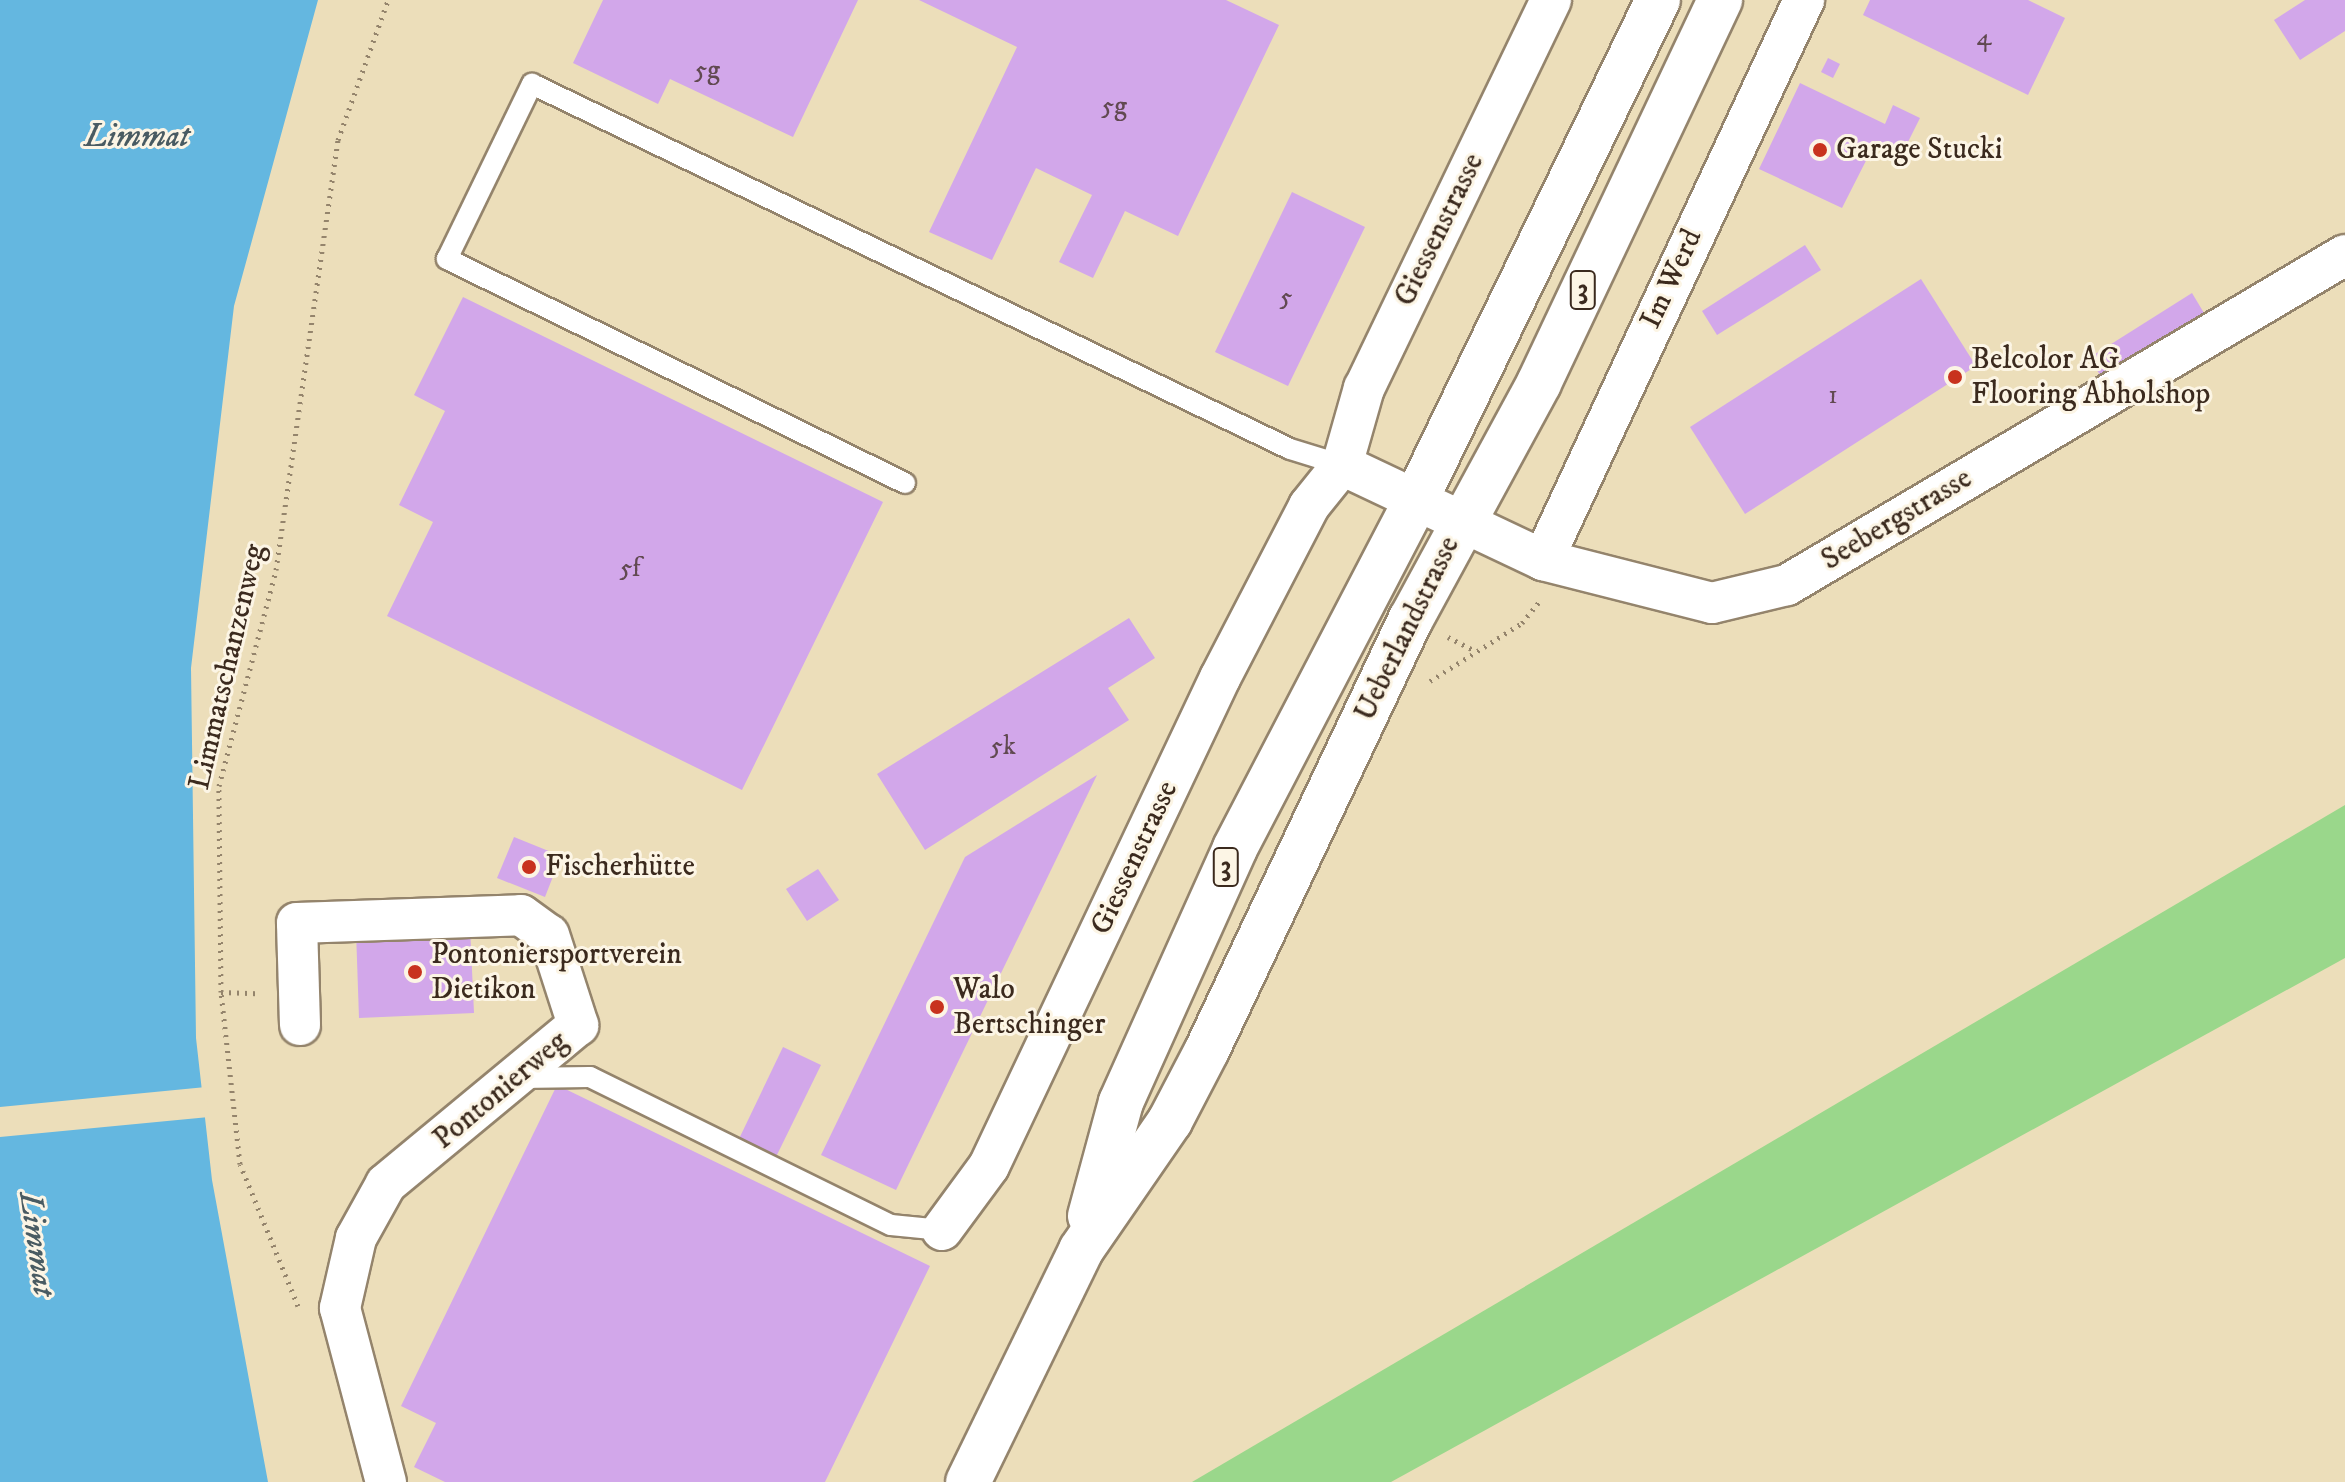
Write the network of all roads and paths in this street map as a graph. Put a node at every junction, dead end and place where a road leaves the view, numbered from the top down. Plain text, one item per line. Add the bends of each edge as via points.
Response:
1 (388, 0) edge
2 (1551, 0) edge
3 (1658, 0) edge
4 (1720, 0) edge
5 (1804, 0) edge
6 (2345, 255) edge
7 (1342, 465) junction
8 (905, 483) dead end
9 (1414, 504) junction
10 (1460, 525) junction
11 (1543, 560) junction
12 (221, 992) junction
13 (241, 993) dead end
14 (300, 1025) dead end
15 (520, 1078) junction
16 (942, 1230) joint
17 (1081, 1250) junction
18 (302, 1319) dead end
19 (386, 1482) edge
20 (968, 1482) edge

1 - 12 path, Limmatschanzenweg via 338,140 276,570 219,786
2 - 7 street, Giessenstrasse via 1364,388
3 - 9 main road, Ueberlandstrasse / 3
4 - 10 main road, Ueberlandstrasse / 3 via 1539,383
5 - 11 street, Im Werd
6 - 11 street, Seebergstrasse via 1787,585 1712,603
7 - 8 lane via 1290,449 532,84 447,259
7 - 9 street
7 - 16 street, Giessenstrasse via 1309,506 1220,678 989,1166
9 - 10 street, Seebergstrasse
9 - 17 main road, Ueberlandstrasse / 3 via 1317,678 1165,1003 1121,1102
10 - 11 street, Seebergstrasse
10 - 17 main road, Ueberlandstrasse / 3 via 1170,1121
12 - 13 path
12 - 18 path, Limmatschanzenweg via 240,1164
14 - 15 street, Pontonierweg via 297,923 521,915 549,935 578,1025
15 - 16 lane, Giessenstrasse via 590,1077 891,1225
15 - 19 street, Pontonierweg via 386,1184 356,1238 340,1308
17 - 20 main road, Ueberlandstrasse / 3

